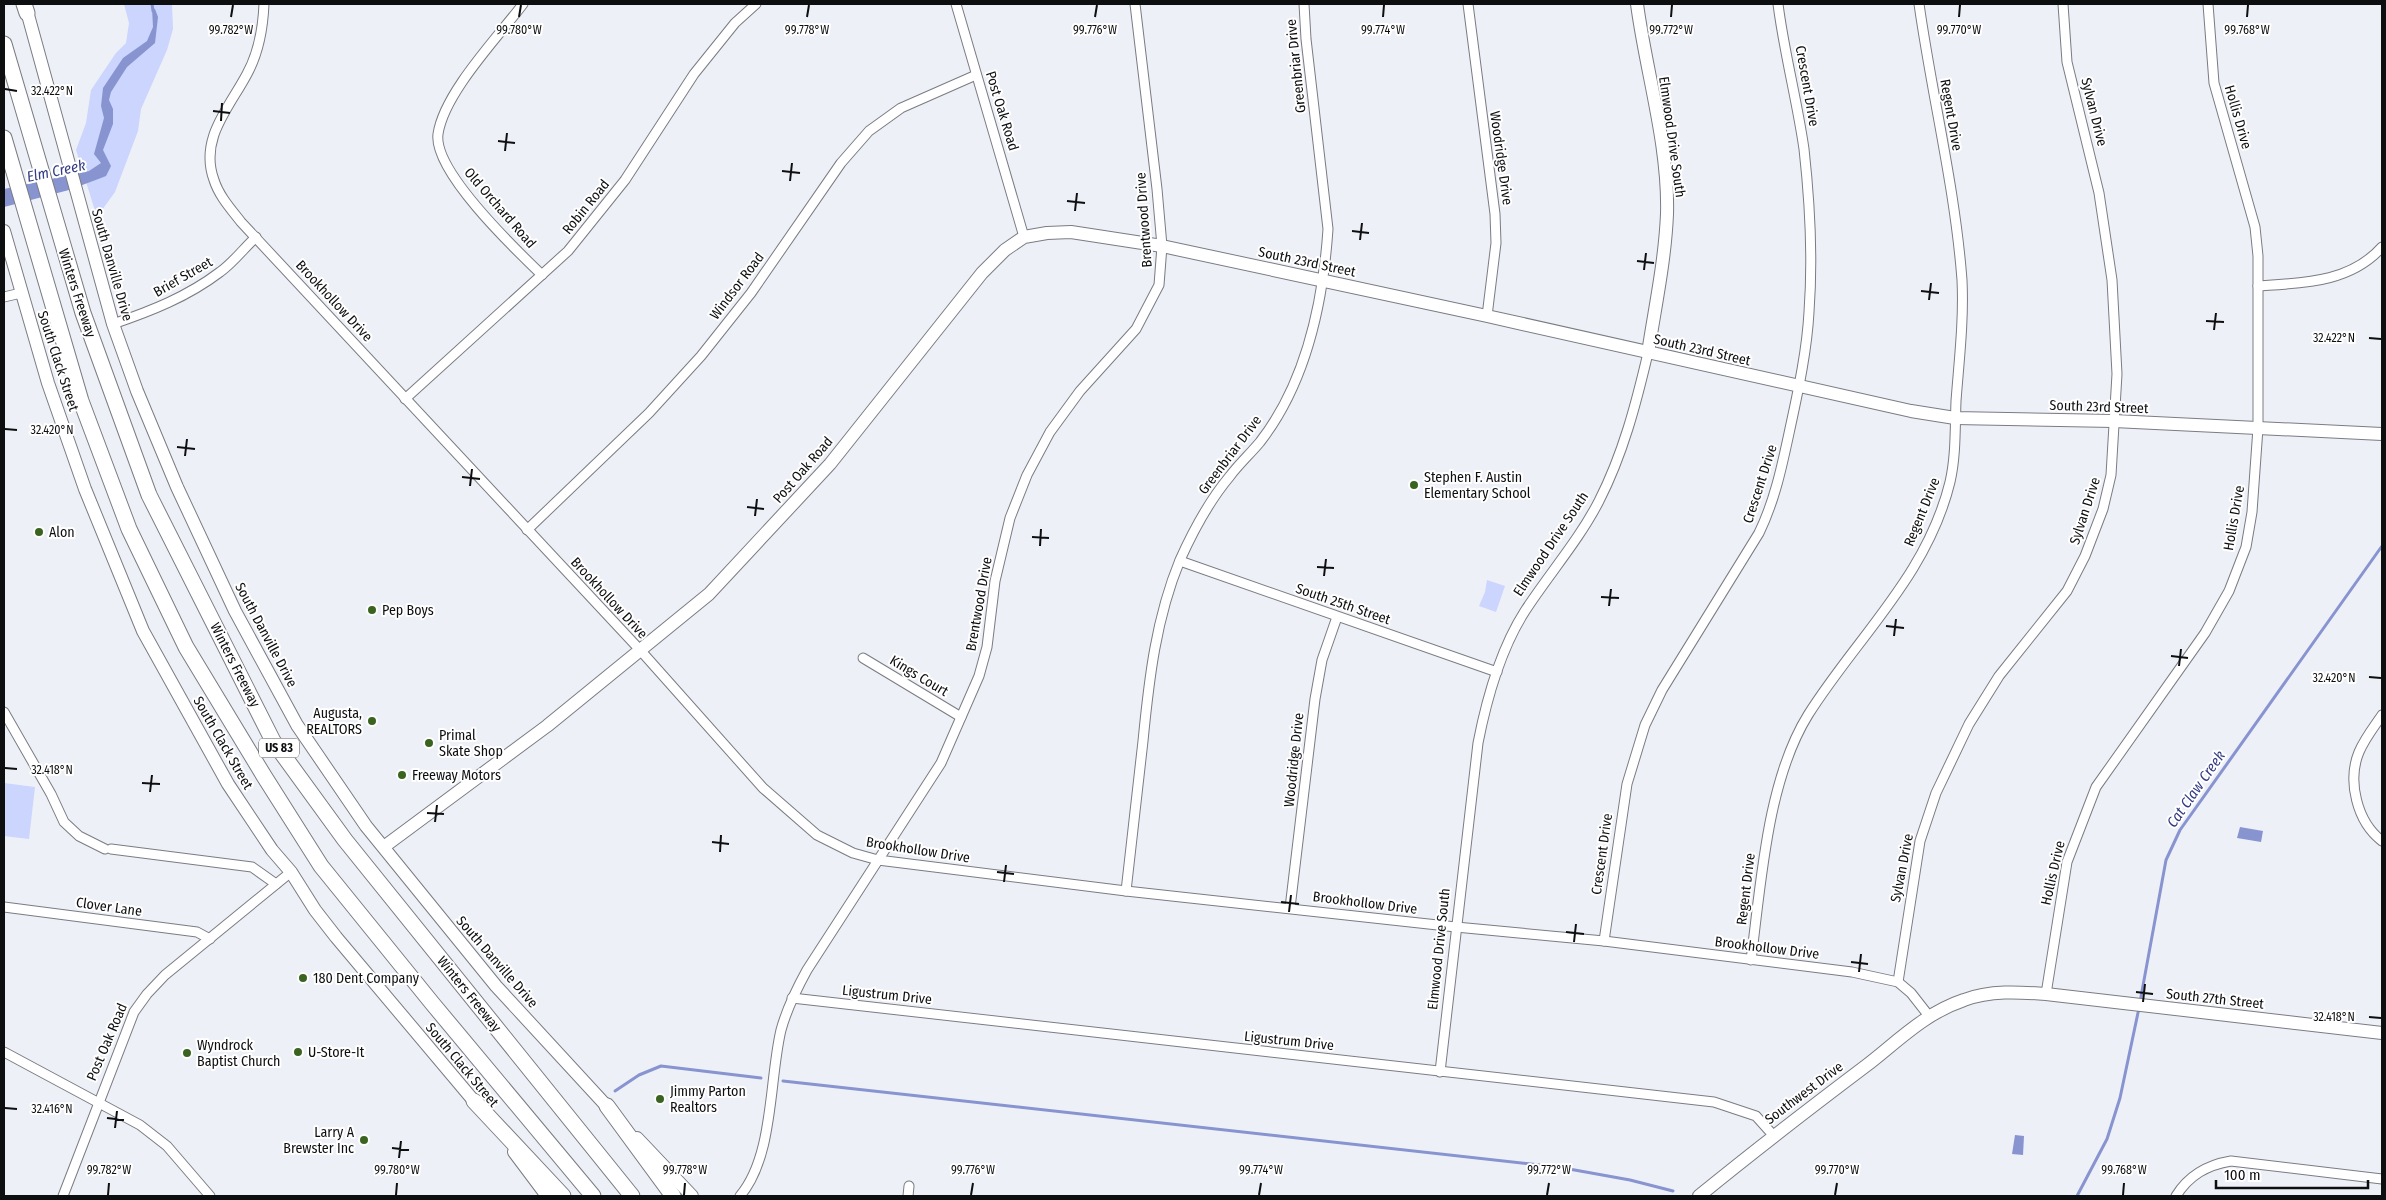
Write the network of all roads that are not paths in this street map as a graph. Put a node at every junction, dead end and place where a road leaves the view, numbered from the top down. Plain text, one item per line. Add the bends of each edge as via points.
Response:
1 (264, 4) edge
2 (523, 4) edge
3 (756, 4) edge
4 (956, 4) edge
5 (1135, 4) edge
6 (1304, 4) edge
7 (1468, 4) edge
8 (1637, 4) edge
9 (1778, 4) edge
10 (1919, 4) edge
11 (2063, 4) edge
12 (2208, 4) edge
13 (25, 7) edge
14 (4, 44) edge
15 (976, 75) junction
16 (4, 138) edge
17 (5, 236) edge
18 (256, 237) junction
19 (1024, 237) junction
20 (1162, 246) junction
21 (2382, 247) edge
22 (542, 275) junction
23 (1321, 281) junction
24 (2258, 286) junction
25 (21, 293) junction
26 (4, 298) edge
27 (1487, 316) junction
28 (113, 324) junction
29 (1648, 353) junction
30 (1798, 387) junction
31 (405, 400) junction
32 (1955, 418) junction
33 (2114, 421) junction
34 (2258, 428) junction
35 (2382, 434) edge
36 (527, 530) junction
37 (1180, 561) junction
38 (1336, 617) junction
39 (641, 651) junction
40 (863, 658) dead end
41 (1497, 672) junction
42 (4, 712) edge
43 (2382, 715) edge
44 (961, 717) junction
45 (2382, 841) edge
46 (385, 846) junction
47 (878, 860) junction
48 (291, 872) junction
49 (276, 884) junction
50 (1126, 891) junction
51 (4, 907) edge
52 (1290, 908) junction
53 (1456, 927) junction
54 (210, 939) junction
55 (1604, 941) junction
56 (1751, 960) junction
57 (1898, 982) junction
58 (2046, 994) junction
59 (792, 998) junction
60 (1929, 1016) junction
61 (2382, 1033) edge
62 (4, 1052) edge
63 (1440, 1072) junction
64 (474, 1101) junction
65 (97, 1103) junction
66 (607, 1106) junction
67 (1774, 1135) junction
68 (2382, 1179) edge
69 (909, 1186) dead end
70 (742, 1194) edge
71 (63, 1196) edge
72 (210, 1196) edge
73 (547, 1196) edge
74 (563, 1196) edge
75 (594, 1196) edge
76 (632, 1196) edge
77 (673, 1196) edge
78 (692, 1196) edge
79 (753, 1196) edge
80 (908, 1196) edge
81 (1699, 1196) edge
82 (2176, 1196) edge

1 - 18 street, Brookhollow Drive via 258,43 248,73 222,113 213,133 209,154 219,192
2 - 22 street, Old Orchard Road via 460,85 438,135 443,161 470,198
3 - 22 street, Robin Road via 735,23 694,74 653,140 597,217
4 - 15 street, Post Oak Road
5 - 20 street, Brentwood Drive
6 - 23 street, Greenbriar Drive via 1328,230
7 - 27 street, Woodridge Drive via 1495,214 1496,243
8 - 29 main road, Elmwood Drive South via 1659,129 1667,214
9 - 30 street, Crescent Drive via 1804,150 1810,222 1809,314
10 - 32 street, Regent Drive via 1962,280
11 - 33 street, Sylvan Drive via 2067,62 2099,193 2112,280 2117,374
12 - 24 street, Hollis Drive via 2214,84 2255,227
13 - 28 main road, South Danville Drive
14 - 76 highway, Winters Freeway / US 83 via 83,313 149,495 274,740 345,840
15 - 19 street, Post Oak Road
15 - 36 street, Windsor Road via 901,108 869,131 841,163 751,293 701,356 649,413
16 - 75 highway, Winters Freeway / US 83 via 81,401 129,529 186,646 321,866
17 - 25 main road, South Clack Street
18 - 28 street, Brief Street via 222,271 188,294
18 - 31 street, Brookhollow Drive
19 - 20 main road, South 23rd Street via 1071,232
19 - 39 main road, Post Oak Road via 982,273 830,464 750,552 709,594
20 - 23 main road, South 23rd Street
20 - 44 street, Brentwood Drive via 1160,286 1136,330 1080,391 1050,432 1027,474 1010,518 995,581 987,647 979,676
21 - 24 street via 2351,270 2326,280
22 - 31 street, Robin Road
23 - 27 main road, South 23rd Street
23 - 37 street, Greenbriar Drive via 1305,359 1286,399 1260,441 1228,477 1207,508
24 - 34 street, Hollis Drive
25 - 26 street
25 - 48 main road, South Clack Street via 84,489 143,631 228,784 272,850
27 - 29 main road, South 23rd Street
28 - 46 main road, South Danville Drive via 177,487 235,611 297,725 366,826
29 - 30 main road, South 23rd Street
29 - 41 street, Elmwood Drive South via 1626,438 1599,501 1524,612
30 - 32 main road, South 23rd Street
30 - 55 street, Crescent Drive via 1783,463 1768,515 1662,690 1645,725 1627,784
31 - 36 street, Brookhollow Drive
32 - 33 main road, South 23rd Street
32 - 56 street, Regent Drive via 1950,483 1930,537 1906,581 1808,715 1788,756 1766,841
33 - 34 main road, South 23rd Street
33 - 57 street, Sylvan Drive via 2111,475 2103,509 2085,556 2067,591 1994,684 1968,724 1936,793 1920,841
34 - 35 main road, South 23rd Street
34 - 58 street, Hollis Drive via 2252,512 2242,556 2229,591 2206,633 2096,787 2067,862
36 - 39 street, Brookhollow Drive
37 - 38 street, South 25th Street
37 - 50 street, Greenbriar Drive via 1154,642
38 - 41 street, South 25th Street
38 - 52 street, Woodridge Drive via 1322,660 1315,699
39 - 46 main road, Post Oak Road via 547,726
39 - 47 street, Brookhollow Drive via 764,788 817,835 853,853
40 - 44 street, Kings Court
41 - 53 street, Elmwood Drive South via 1478,742
42 - 49 street via 64,822 79,836 108,849 252,867
43 - 45 street via 2358,754 2354,787 2365,822
44 - 47 street, Brentwood Drive via 941,763
46 - 66 main road, South Danville Drive via 419,894 496,986
47 - 50 street, Brookhollow Drive
47 - 59 street, Brentwood Drive
48 - 49 street, Post Oak Road
48 - 64 main road, South Clack Street via 314,910
49 - 54 street, Post Oak Road
50 - 52 street, Brookhollow Drive
51 - 54 street, Clover Lane via 198,932
52 - 53 street, Brookhollow Drive
53 - 55 street, Brookhollow Drive
53 - 63 street, Elmwood Drive South
54 - 65 street, Post Oak Road via 165,975 134,1012
55 - 56 street, Brookhollow Drive
56 - 57 street, Brookhollow Drive via 1852,972
57 - 60 street
58 - 60 main road, South 27th Street via 2013,991 1988,994 1964,1000
58 - 61 main road, South 27th Street
59 - 63 street, Ligustrum Drive
59 - 70 street, Brentwood Drive via 782,1029 762,1145 756,1167
60 - 67 main road, Southwest Drive
62 - 65 street
63 - 67 street, Ligustrum Drive via 1714,1102 1756,1116
64 - 73 main road, South Clack Street
64 - 74 highway
65 - 71 street, Post Oak Road
65 - 72 street via 140,1124 168,1146
66 - 77 highway
66 - 78 main road, South Danville Drive
67 - 81 main road, Southwest Drive
68 - 82 street via 2231,1162 2212,1164 2195,1174
69 - 80 street
70 - 79 street

